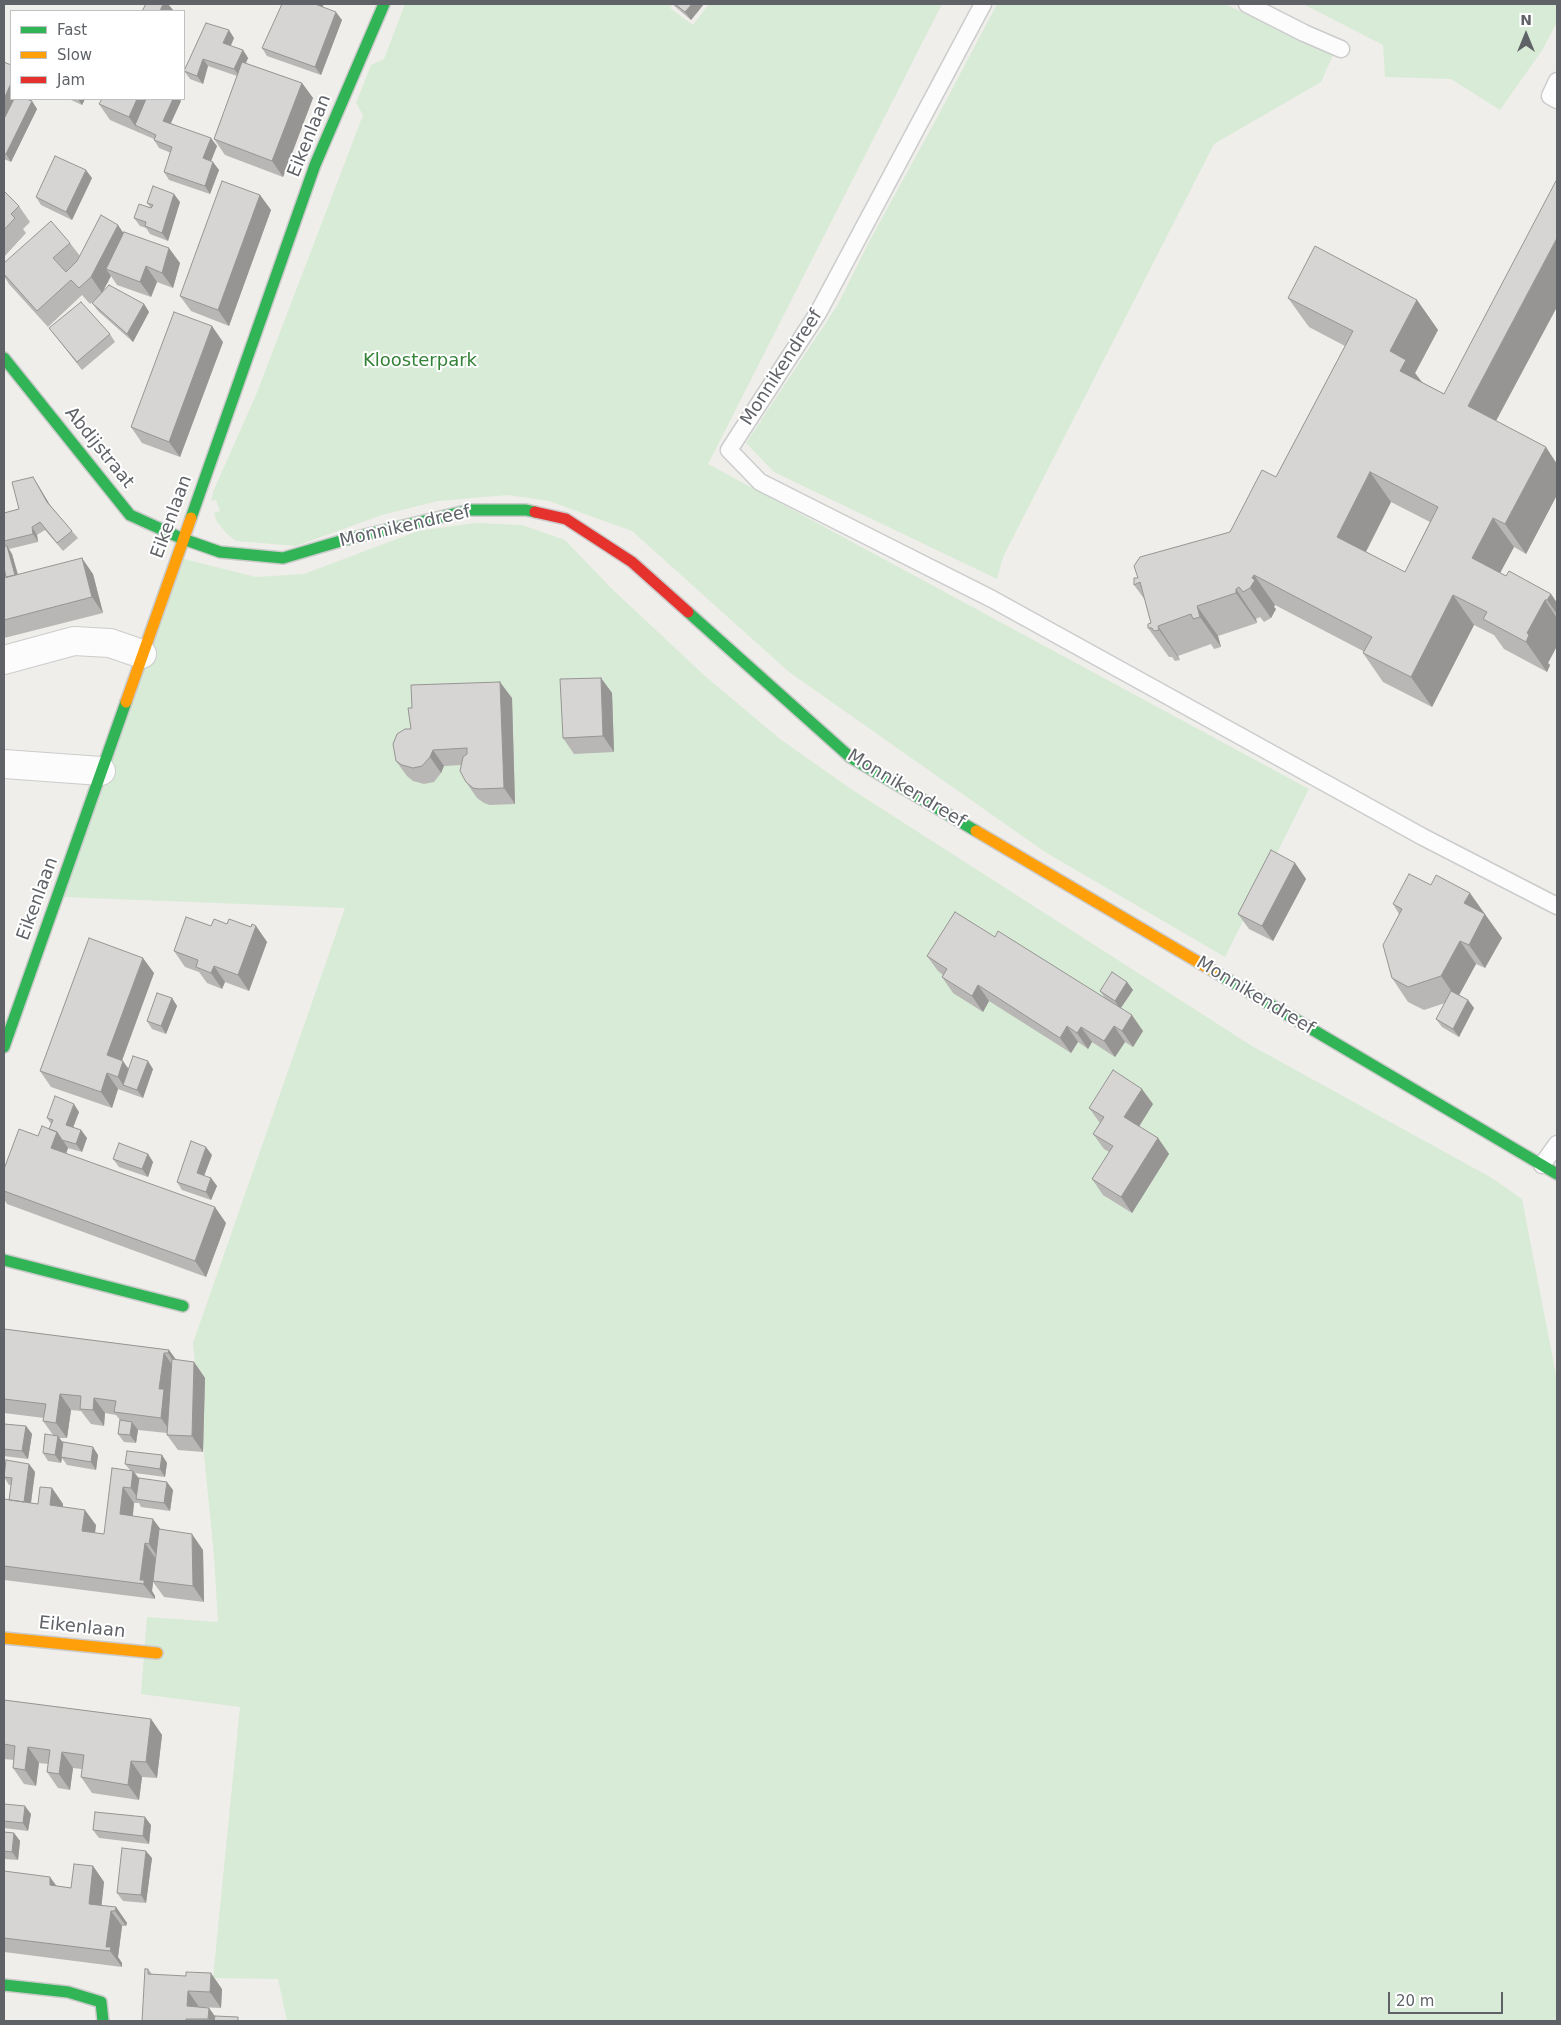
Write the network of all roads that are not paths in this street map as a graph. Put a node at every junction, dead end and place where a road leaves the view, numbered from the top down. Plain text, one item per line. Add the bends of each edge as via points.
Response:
1 (384, 4) edge
2 (983, 4) edge
3 (1247, 4) edge
4 (1341, 49) dead end
5 (1557, 81) edge
6 (1557, 100) edge
7 (4, 358) edge
8 (183, 539) junction
9 (142, 654) junction
10 (4, 660) edge
11 (4, 764) edge
12 (101, 771) junction
13 (1557, 906) edge
14 (4, 1047) edge
15 (1557, 1144) edge
16 (1542, 1165) junction
17 (1557, 1174) edge
18 (4, 1260) edge
19 (183, 1306) dead end
20 (4, 1638) edge
21 (157, 1653) dead end
22 (4, 1985) edge
23 (103, 2021) edge

1 - 8 street, Eikenlaan via 315,165
2 - 13 lane, Monnikendreef via 818,313 729,450 760,482 992,599 1423,837
3 - 4 lane
5 - 6 lane via 1550,96
7 - 8 street, Abdijstraat via 130,515
8 - 9 street, Eikenlaan
8 - 16 street, Monnikendreef via 220,552 283,558 470,510 526,510 566,519 632,562 850,757
9 - 10 street via 110,643 74,641
9 - 12 street, Eikenlaan
11 - 12 street
12 - 14 street, Eikenlaan
15 - 16 lane
16 - 17 street, Monnikendreef
18 - 19 street
20 - 21 street, Eikenlaan
22 - 23 street via 68,1992 101,2002

